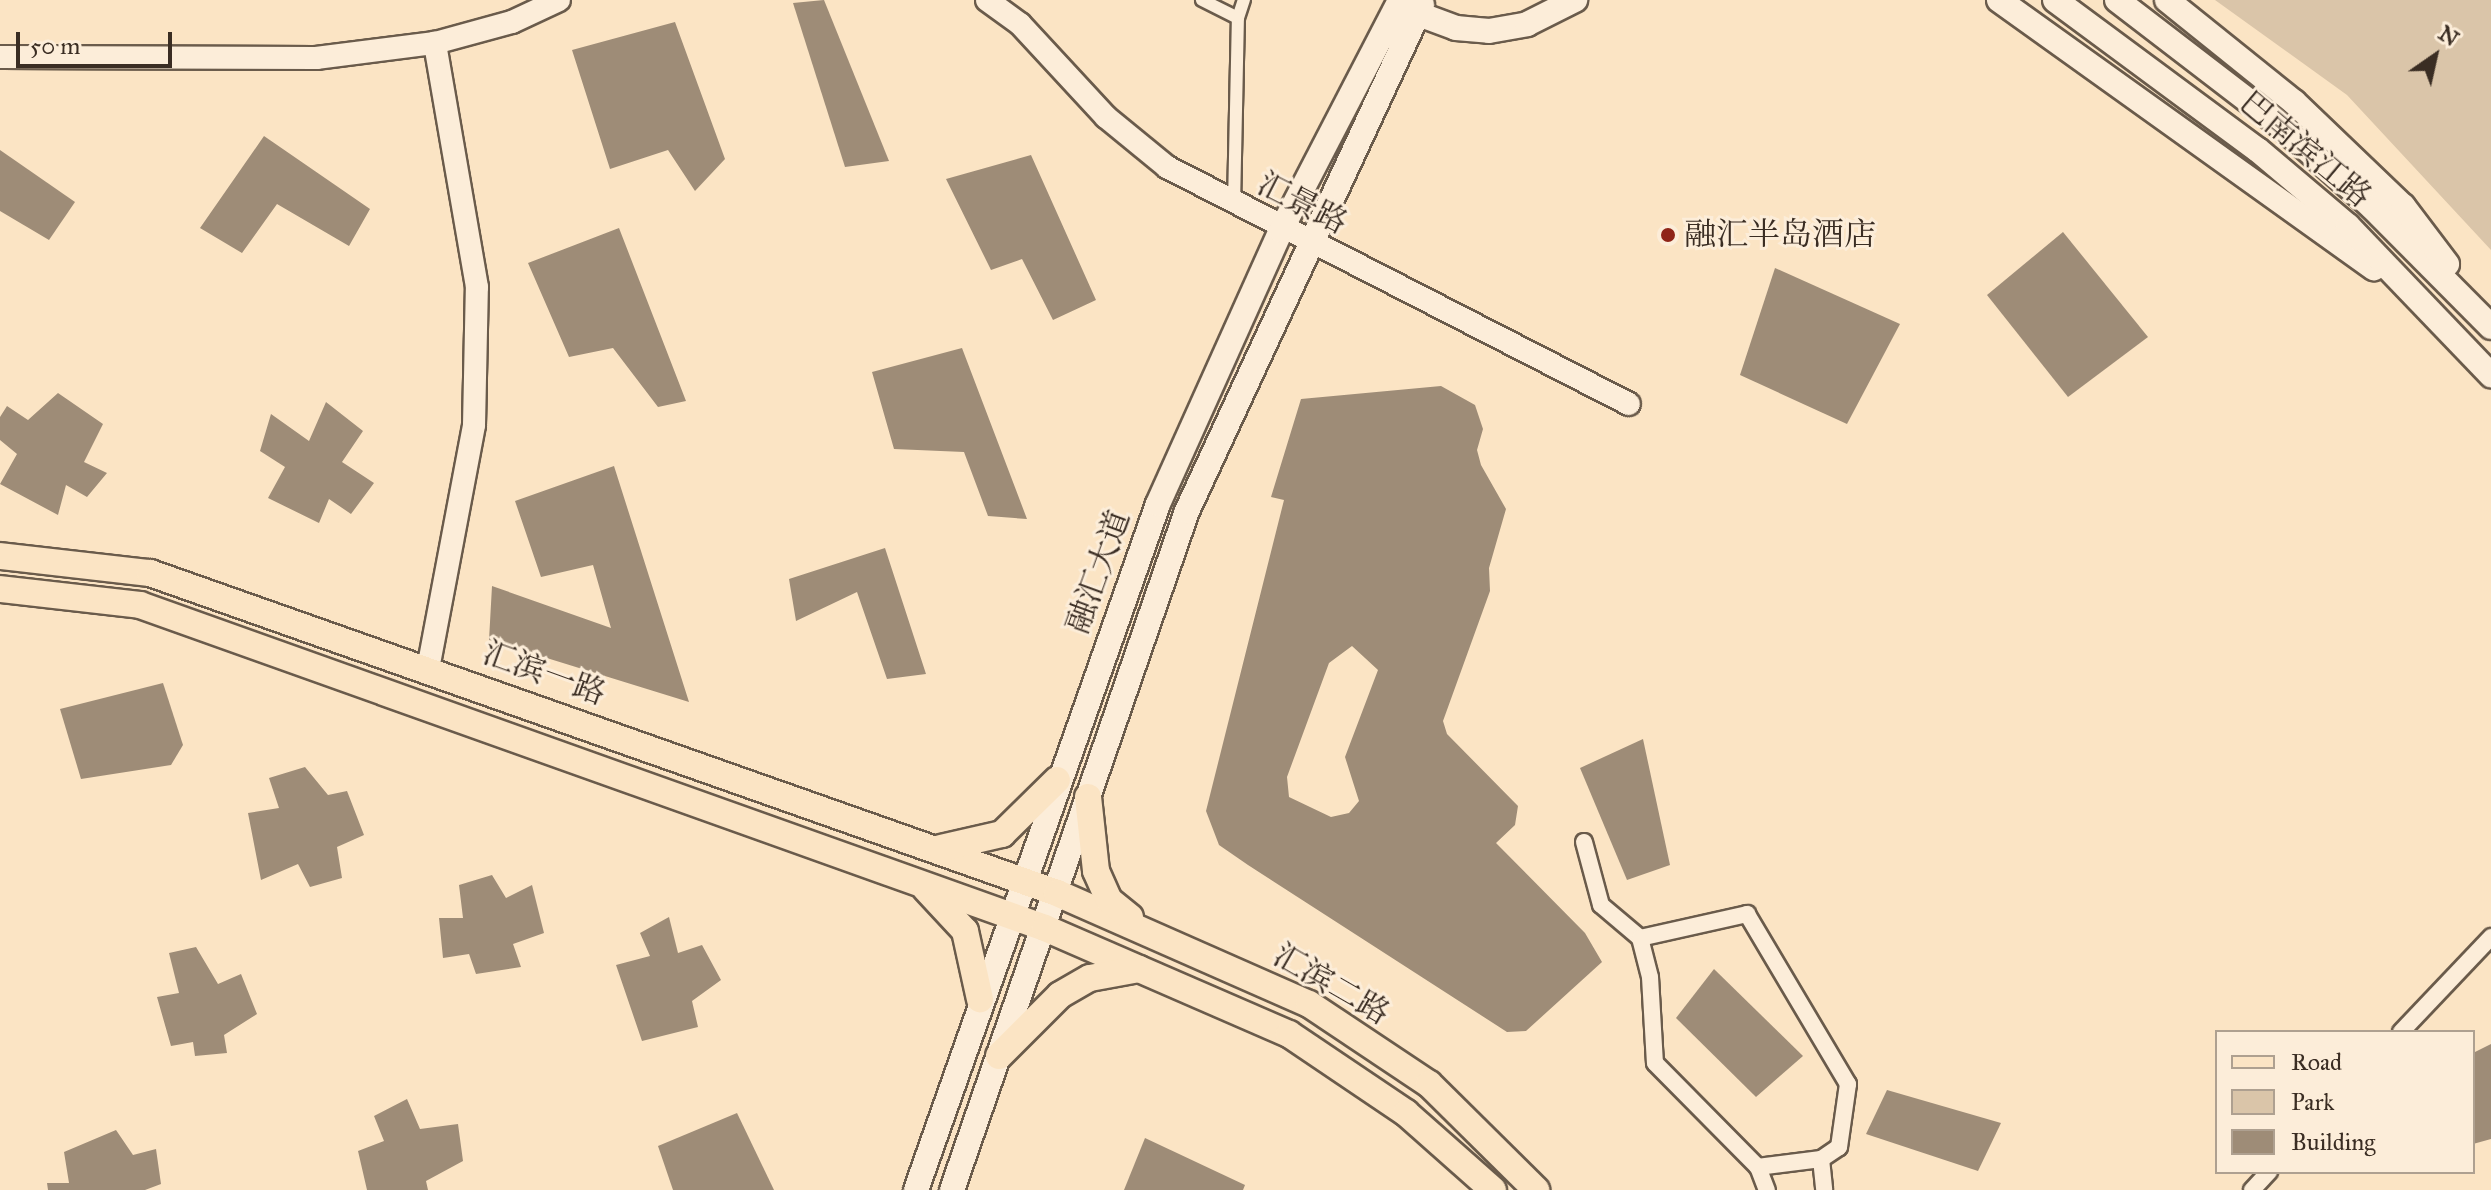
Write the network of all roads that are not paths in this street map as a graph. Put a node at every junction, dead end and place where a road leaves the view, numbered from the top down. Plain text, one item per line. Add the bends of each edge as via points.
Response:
1 (559, 0) edge
2 (987, 0) edge
3 (1202, 0) edge
4 (1244, 0) edge
5 (1557, 0) edge
6 (1575, 0) edge
7 (1999, 0) edge
8 (2055, 0) edge
9 (2117, 0) edge
10 (2167, 0) edge
11 (1407, 4) edge
12 (1238, 18) junction
13 (435, 43) junction
14 (0, 57) edge
15 (1234, 205) junction
16 (1281, 230) junction
17 (1307, 243) junction
18 (2418, 298) junction
19 (2491, 326) edge
20 (2491, 375) edge
21 (1629, 404) dead end
22 (0, 556) edge
23 (0, 589) edge
24 (428, 669) junction
25 (1057, 780) junction
26 (1088, 797) junction
27 (1584, 842) dead end
28 (933, 849) junction
29 (1020, 880) junction
30 (917, 882) junction
31 (1057, 893) junction
32 (1008, 914) junction
33 (1045, 928) junction
34 (1145, 930) junction
35 (2491, 937) edge
36 (1640, 938) junction
37 (1139, 969) junction
38 (980, 999) junction
39 (2403, 1030) edge
40 (999, 1056) junction
41 (1821, 1159) junction
42 (1758, 1167) junction
43 (2267, 1174) edge
44 (916, 1190) edge
45 (952, 1190) edge
46 (1493, 1190) edge
47 (1536, 1190) edge
48 (1767, 1190) edge
49 (1824, 1190) edge
50 (2252, 1190) edge

1 - 13 street via 512,22
2 - 15 street, 汇景路 via 1020,24 1106,117 1167,167
3 - 12 street
4 - 12 street
5 - 11 main road via 1487,20
6 - 11 main road via 1527,24 1489,31
7 - 18 main road via 2100,69 2236,175
8 - 18 main road, 巴南滨江路 via 2258,150
9 - 19 main road, 巴南滨江路 via 2276,122 2372,207
10 - 19 main road via 2294,102 2403,206
11 - 16 main road, 融汇大道
11 - 17 main road, 融汇大道
12 - 15 street
13 - 14 street via 316,58
13 - 24 street via 477,287 474,425
15 - 16 street, 汇景路
16 - 17 street, 汇景路
16 - 25 main road, 融汇大道 via 1158,504
17 - 21 street, 汇景路
17 - 26 main road, 融汇大道 via 1187,511
18 - 20 main road, 巴南滨江路
22 - 24 main road, 汇滨一路 via 150,573
23 - 30 main road via 140,605
24 - 28 main road, 汇滨一路
25 - 28 main road via 1002,834 973,845
25 - 29 main road, 融汇大道
26 - 31 main road, 融汇大道
26 - 34 main road via 1096,871 1109,900
27 - 36 street via 1601,905
28 - 29 main road, 汇滨一路
29 - 31 main road, 汇滨一路
29 - 32 main road, 融汇大道
30 - 32 main road
30 - 38 main road via 965,931
31 - 33 main road, 融汇大道
31 - 34 main road, 汇滨二路
32 - 33 main road
32 - 38 main road, 融汇大道
33 - 37 main road, 汇滨二路
33 - 40 main road, 融汇大道
34 - 47 main road, 汇滨二路 via 1309,1004 1429,1084
35 - 39 street
36 - 41 street via 1747,914 1848,1084 1839,1147
36 - 42 street via 1650,977 1655,1063
37 - 40 main road via 1090,978 1060,995
37 - 46 main road, 汇滨二路 via 1289,1034 1406,1113
38 - 44 main road, 融汇大道
40 - 45 main road, 融汇大道
41 - 42 street
41 - 49 street
42 - 48 street
43 - 50 street

